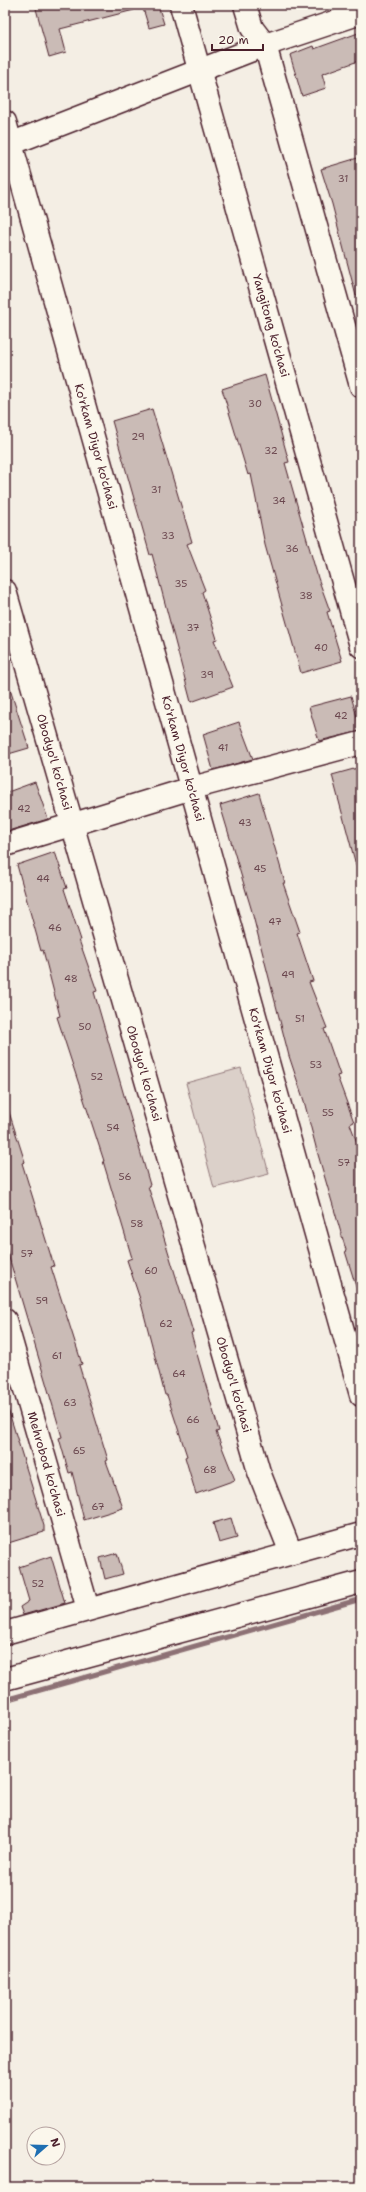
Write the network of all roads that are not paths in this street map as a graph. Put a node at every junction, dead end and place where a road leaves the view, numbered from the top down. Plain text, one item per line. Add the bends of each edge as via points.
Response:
1 (181, 5) edge
2 (245, 5) edge
3 (361, 13) edge
4 (265, 45) junction
5 (199, 70) junction
6 (5, 122) edge
7 (8, 145) edge
8 (361, 386) edge
9 (5, 591) edge
10 (361, 646) edge
11 (361, 742) edge
12 (192, 788) junction
13 (71, 826) junction
14 (5, 845) edge
15 (5, 1320) edge
16 (361, 1395) edge
17 (361, 1534) edge
18 (291, 1553) junction
19 (361, 1582) edge
20 (88, 1609) junction
21 (5, 1633) edge
22 (5, 1679) edge

1 - 5 street, Yangitong ko'chasi
2 - 4 street via 252,28
3 - 4 street
4 - 5 street
4 - 8 street
5 - 7 street
5 - 10 street, Yangitong ko'chasi
6 - 7 street, Ko'rkam Diyor ko'chasi
7 - 12 street, Ko'rkam Diyor ko'chasi
9 - 13 street, Obodyo'l ko'chasi
11 - 12 street
12 - 13 street
12 - 16 street, Ko'rkam Diyor ko'chasi
13 - 14 street
13 - 18 street, Obodyo'l ko'chasi via 259,1472
15 - 20 street, Mehrobod ko'chasi
17 - 18 street
18 - 20 street
19 - 22 street
20 - 21 street

